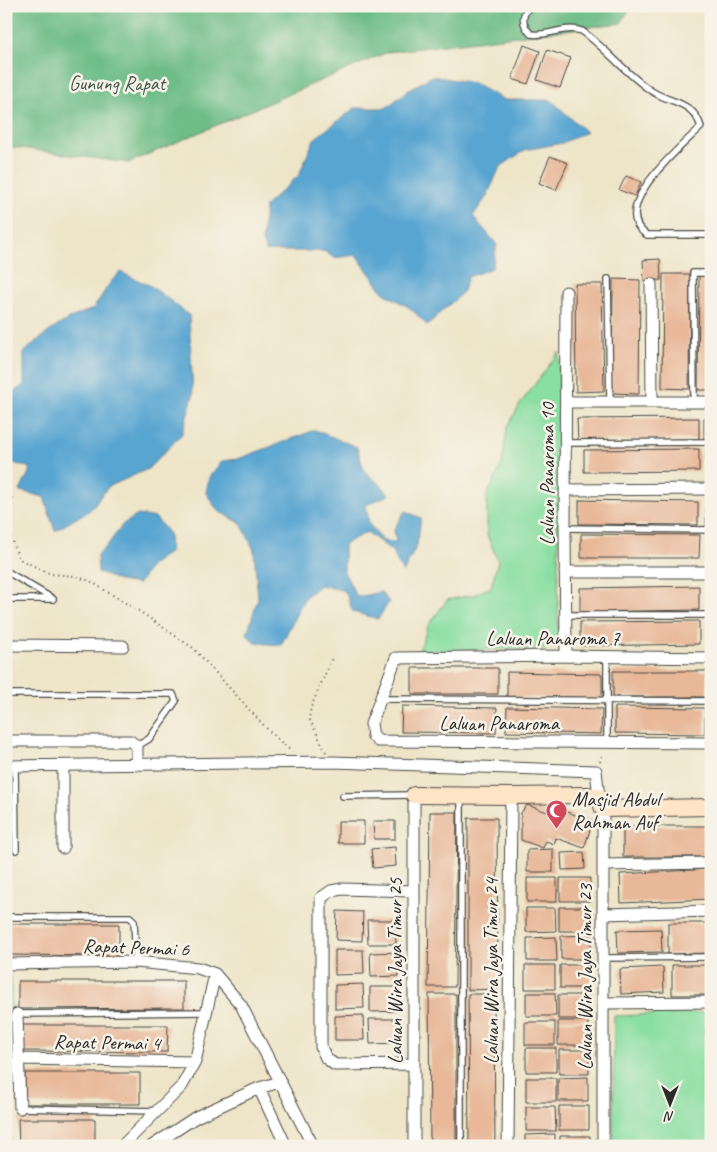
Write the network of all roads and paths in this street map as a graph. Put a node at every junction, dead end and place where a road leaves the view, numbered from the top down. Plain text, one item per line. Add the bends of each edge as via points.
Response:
1 (531, 6) edge
2 (711, 235) edge
3 (711, 273) edge
4 (608, 280) dead end
5 (651, 284) dead end
6 (566, 292) dead end
7 (566, 402) junction
8 (610, 402) junction
9 (652, 402) junction
10 (694, 402) junction
11 (711, 402) edge
12 (711, 442) edge
13 (566, 443) junction
14 (6, 484) edge
15 (711, 489) edge
16 (565, 490) junction
17 (565, 528) junction
18 (711, 530) edge
19 (6, 570) edge
20 (565, 572) junction
21 (711, 572) edge
22 (6, 599) edge
23 (711, 615) edge
24 (566, 616) junction
25 (6, 645) edge
26 (123, 646) dead end
27 (332, 656) dead end
28 (566, 656) junction
29 (607, 656) junction
30 (396, 658) joint
31 (711, 658) edge
32 (6, 694) edge
33 (380, 699) junction
34 (607, 700) junction
35 (711, 701) edge
36 (6, 741) edge
37 (607, 742) junction
38 (711, 743) edge
39 (137, 746) junction
40 (333, 762) junction
41 (302, 763) junction
42 (137, 765) junction
43 (11, 766) edge
44 (63, 766) junction
45 (596, 772) junction
46 (414, 795) junction
47 (461, 795) junction
48 (343, 796) dead end
49 (510, 796) junction
50 (601, 803) junction
51 (711, 807) edge
52 (63, 848) dead end
53 (16, 850) dead end
54 (711, 863) edge
55 (603, 865) junction
56 (413, 890) junction
57 (711, 911) edge
58 (603, 914) junction
59 (6, 917) edge
60 (711, 957) edge
61 (604, 958) junction
62 (136, 962) junction
63 (6, 964) edge
64 (215, 974) junction
65 (711, 1002) edge
66 (605, 1003) junction
67 (205, 1012) junction
68 (17, 1014) joint
69 (18, 1059) junction
70 (195, 1062) junction
71 (414, 1064) junction
72 (280, 1082) junction
73 (259, 1088) junction
74 (20, 1108) joint
75 (158, 1111) junction
76 (176, 1130) junction
77 (122, 1146) edge
78 (152, 1146) edge
79 (170, 1146) edge
80 (286, 1146) edge
81 (313, 1146) edge
82 (414, 1146) edge
83 (461, 1146) edge
84 (508, 1146) edge
85 (603, 1146) edge

1 - 2 lane via 523,15 523,22 531,34 572,28 582,31 650,90 694,112 701,127 647,181 635,220 647,235
3 - 10 lane via 693,273
4 - 8 lane
5 - 9 street
6 - 7 street, Laluan Panaroma 10
7 - 8 street
7 - 13 street, Laluan Panaroma 10
8 - 9 street
9 - 10 street
10 - 11 street
12 - 13 lane
13 - 16 street, Laluan Panaroma 10
14 - 41 path via 12,496 8,532 19,559 51,574 74,576 90,582 193,648
15 - 16 street
16 - 17 street, Laluan Panaroma 10
17 - 18 lane
17 - 20 street, Laluan Panaroma 10
19 - 22 lane via 52,599
20 - 21 street
20 - 24 street, Laluan Panaroma 10
23 - 24 lane
24 - 28 street, Laluan Panaroma 10
25 - 26 street
27 - 40 path via 309,718
28 - 29 street, Laluan Panaroma 7
28 - 30 street, Laluan Panaroma 7
29 - 31 street, Laluan Panaroma 7
29 - 34 lane
30 - 33 street, Laluan Panaroma
32 - 39 lane via 173,694 176,701 149,739
33 - 34 lane
33 - 37 street, Laluan Panaroma via 371,724 372,736 378,741
34 - 35 lane
34 - 37 lane
36 - 39 street via 130,741
37 - 38 street, Laluan Panaroma
37 - 45 path
39 - 42 street
40 - 41 street
40 - 45 street
41 - 42 street
42 - 44 street
43 - 44 street
43 - 53 lane
44 - 52 street
45 - 50 street, Laluan Wira Jaya Timur 23
46 - 47 street
46 - 48 lane
46 - 56 street, Laluan Wira Jaya Timur 25
47 - 49 street
47 - 83 lane
49 - 50 street via 587,795
49 - 84 street, Laluan Wira Jaya Timur 24
50 - 51 street
50 - 55 street, Laluan Wira Jaya Timur 23
54 - 55 street
55 - 58 street, Laluan Wira Jaya Timur 23
56 - 71 street, Laluan Wira Jaya Timur 25
56 - 71 street via 342,889 321,898 321,1037 326,1058 335,1065
57 - 58 street
58 - 61 street, Laluan Wira Jaya Timur 23
59 - 62 lane via 130,917 134,921
60 - 61 lane
61 - 66 street, Laluan Wira Jaya Timur 23
62 - 63 street, Rapat Permai 6
62 - 64 street, Rapat Permai 6 via 198,968
64 - 67 street
64 - 72 street, Rapat Permai 6 via 241,1005
65 - 66 street
66 - 85 street, Laluan Wira Jaya Timur 23
67 - 68 lane
67 - 70 street
68 - 69 street
69 - 70 street, Rapat Permai 4
69 - 74 street
70 - 75 street via 182,1086
71 - 82 street, Laluan Wira Jaya Timur 25
72 - 73 street
72 - 81 street, Rapat Permai 6
73 - 76 street via 196,1117
73 - 80 street
74 - 75 lane
75 - 77 street
76 - 78 street
76 - 79 street

